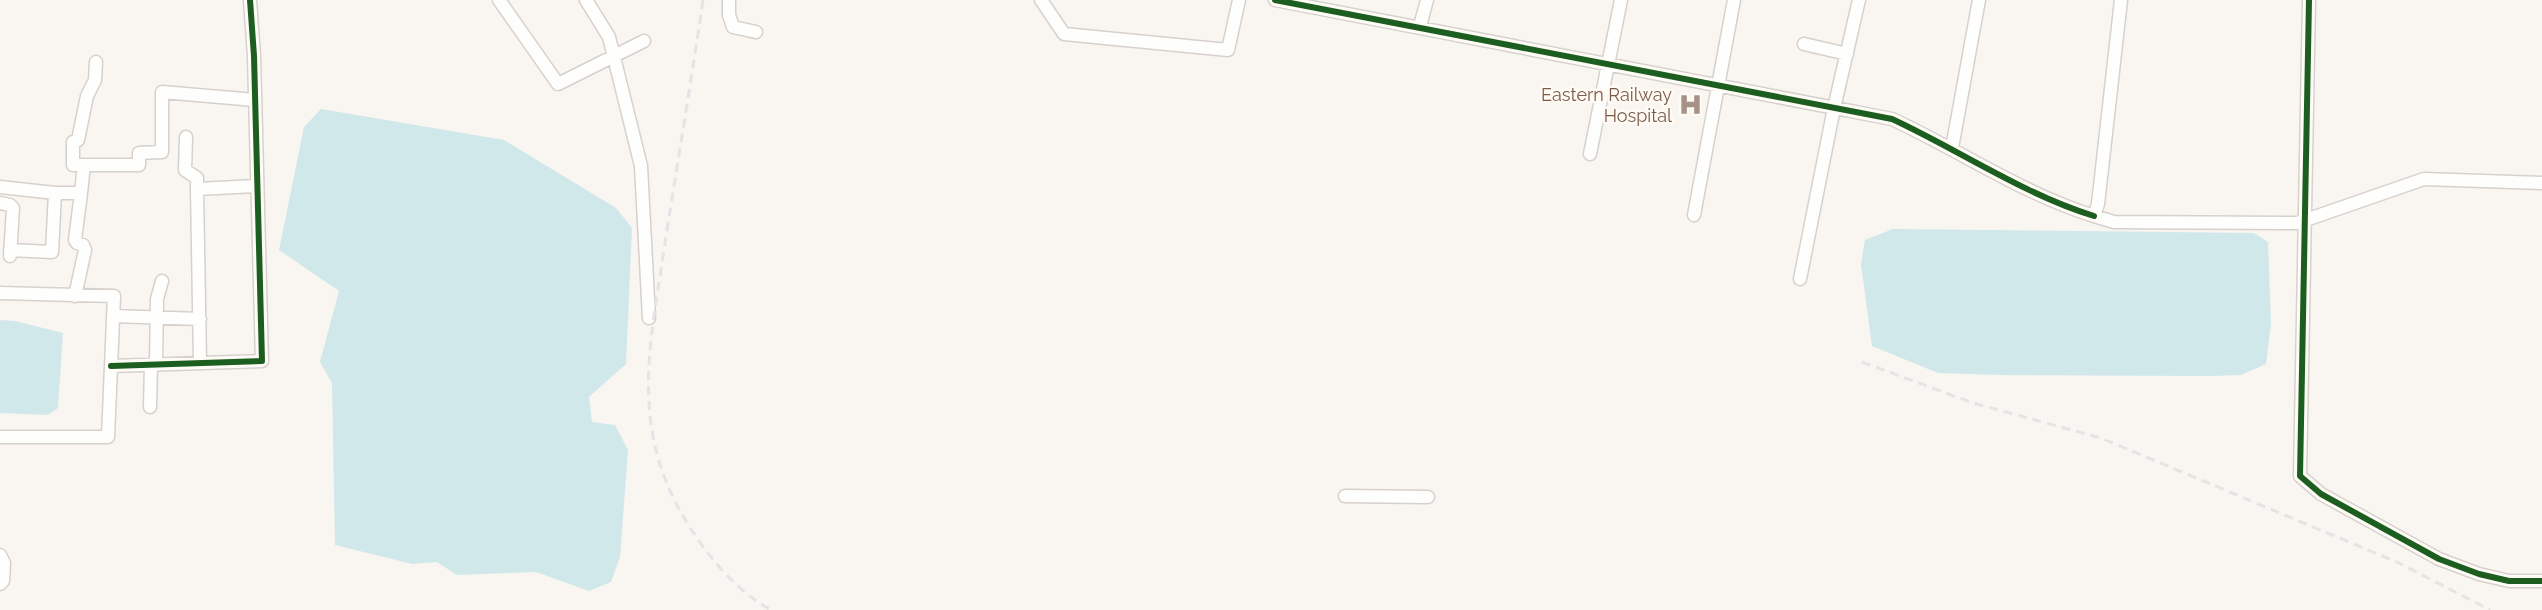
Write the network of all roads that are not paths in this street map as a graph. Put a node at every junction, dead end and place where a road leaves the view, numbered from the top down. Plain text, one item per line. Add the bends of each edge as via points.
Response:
1 (250, 0) edge
2 (499, 0) edge
3 (586, 0) edge
4 (729, 0) edge
5 (1041, 0) edge
6 (1239, 0) edge
7 (1275, 0) edge
8 (1426, 0) edge
9 (1622, 0) edge
10 (1734, 0) edge
11 (1859, 0) edge
12 (1979, 0) edge
13 (2121, 0) edge
14 (2309, 0) edge
15 (1420, 26) junction
16 (756, 32) dead end
17 (644, 41) dead end
18 (1804, 44) dead end
19 (614, 54) junction
20 (1847, 54) junction
21 (96, 62) dead end
22 (1609, 64) junction
23 (1718, 84) junction
24 (255, 100) junction
25 (1834, 108) junction
26 (186, 137) dead end
27 (1952, 148) junction
28 (1590, 154) dead end
29 (84, 165) junction
30 (2542, 183) edge
31 (256, 186) junction
32 (0, 187) edge
33 (197, 189) junction
34 (81, 193) junction
35 (55, 194) junction
36 (0, 203) edge
37 (1694, 215) dead end
38 (2094, 216) junction
39 (2304, 220) junction
40 (1800, 279) dead end
41 (162, 281) dead end
42 (0, 293) edge
43 (75, 296) junction
44 (113, 316) junction
45 (157, 318) junction
46 (649, 318) dead end
47 (200, 319) junction
48 (200, 363) junction
49 (156, 365) junction
50 (111, 366) junction
51 (150, 407) dead end
52 (0, 437) edge
53 (1345, 496) dead end
54 (1428, 497) dead end
55 (0, 555) edge
56 (2542, 581) edge
57 (0, 584) edge

1 - 24 street
2 - 19 street via 558,84
3 - 19 street via 609,37
4 - 16 street via 733,27
5 - 6 street via 1064,34 1228,50
7 - 15 street
8 - 15 street
9 - 22 street
10 - 23 street
11 - 20 street
12 - 27 street
13 - 38 street
14 - 39 street
15 - 22 street
17 - 19 street
18 - 20 street
19 - 46 street via 641,166
20 - 25 street
21 - 29 street via 95,80 87,96 78,140 73,141 73,165
22 - 23 street
22 - 28 street
23 - 25 street
23 - 37 street
24 - 29 street via 162,92 162,152 139,153 138,165
24 - 31 street
25 - 27 street via 1892,118
25 - 40 street
26 - 33 street via 185,170 196,178
27 - 38 street via 2060,206
29 - 34 street
30 - 39 street via 2424,179
31 - 33 street
31 - 48 street via 262,361
32 - 35 street
33 - 47 street
34 - 35 street
34 - 43 street via 75,240 85,250
35 - 36 street via 52,252 10,253 13,208
38 - 39 street via 2114,222
39 - 56 street via 2300,476 2321,495 2439,559 2509,581
41 - 45 street
42 - 43 street
43 - 44 street via 114,296
44 - 45 street
44 - 50 street
45 - 47 street
45 - 49 street
47 - 48 street
48 - 49 street
49 - 50 street
49 - 51 street via 151,366
50 - 52 street via 108,436
53 - 54 street
55 - 57 street via 4,563

